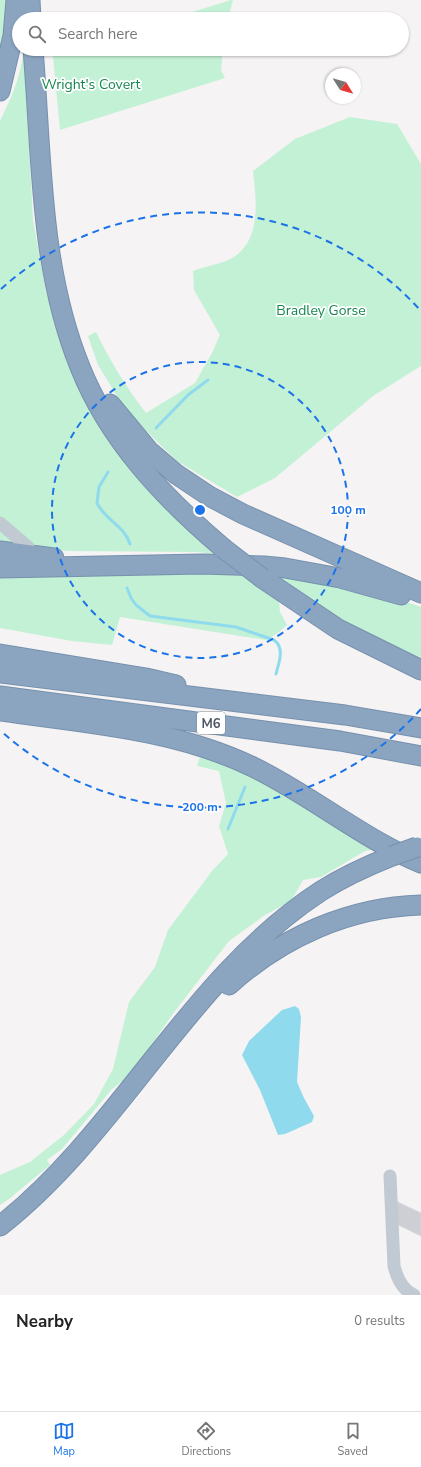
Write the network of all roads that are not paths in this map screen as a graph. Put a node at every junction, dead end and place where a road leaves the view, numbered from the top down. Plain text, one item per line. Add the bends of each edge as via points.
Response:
1 (16, 0) edge
2 (30, 0) edge
3 (15, 12) edge
4 (31, 12) edge
5 (12, 40) edge
6 (33, 56) edge
7 (0, 92) edge
8 (71, 339) junction
9 (0, 523) edge
10 (0, 551) edge
11 (34, 556) junction
12 (150, 565) junction
13 (0, 568) edge
14 (421, 593) edge
15 (421, 602) edge
16 (0, 654) edge
17 (421, 670) edge
18 (0, 673) edge
19 (0, 696) edge
20 (208, 697) junction
21 (0, 711) edge
22 (421, 728) edge
23 (421, 756) edge
24 (420, 852) edge
25 (421, 905) edge
26 (156, 1056) junction
27 (390, 1176) dead end
28 (0, 1226) edge
29 (414, 1295) edge

1 - 3 highway
2 - 4 highway
5 - 7 highway
6 - 8 highway via 50,257
8 - 14 highway via 119,417 150,451 176,474 243,514
8 - 17 highway, bridge via 91,391 116,434 132,458 177,508 262,578 338,629
9 - 11 lane via 28,547
10 - 11 highway
11 - 12 highway
12 - 13 highway
12 - 15 highway via 202,564 285,568 362,583
16 - 20 highway via 146,678
18 - 20 highway, M6 via 143,692
19 - 23 highway, M6 via 340,741
20 - 22 highway, M6
21 - 24 highway via 112,726 188,743 230,757 270,775 388,847
24 - 26 highway, bridge via 392,856 338,881 288,915 228,970
25 - 26 highway via 356,914 318,927 273,951 243,973
26 - 28 highway via 71,1160 26,1206
27 - 29 lane via 394,1266 397,1278 404,1288

